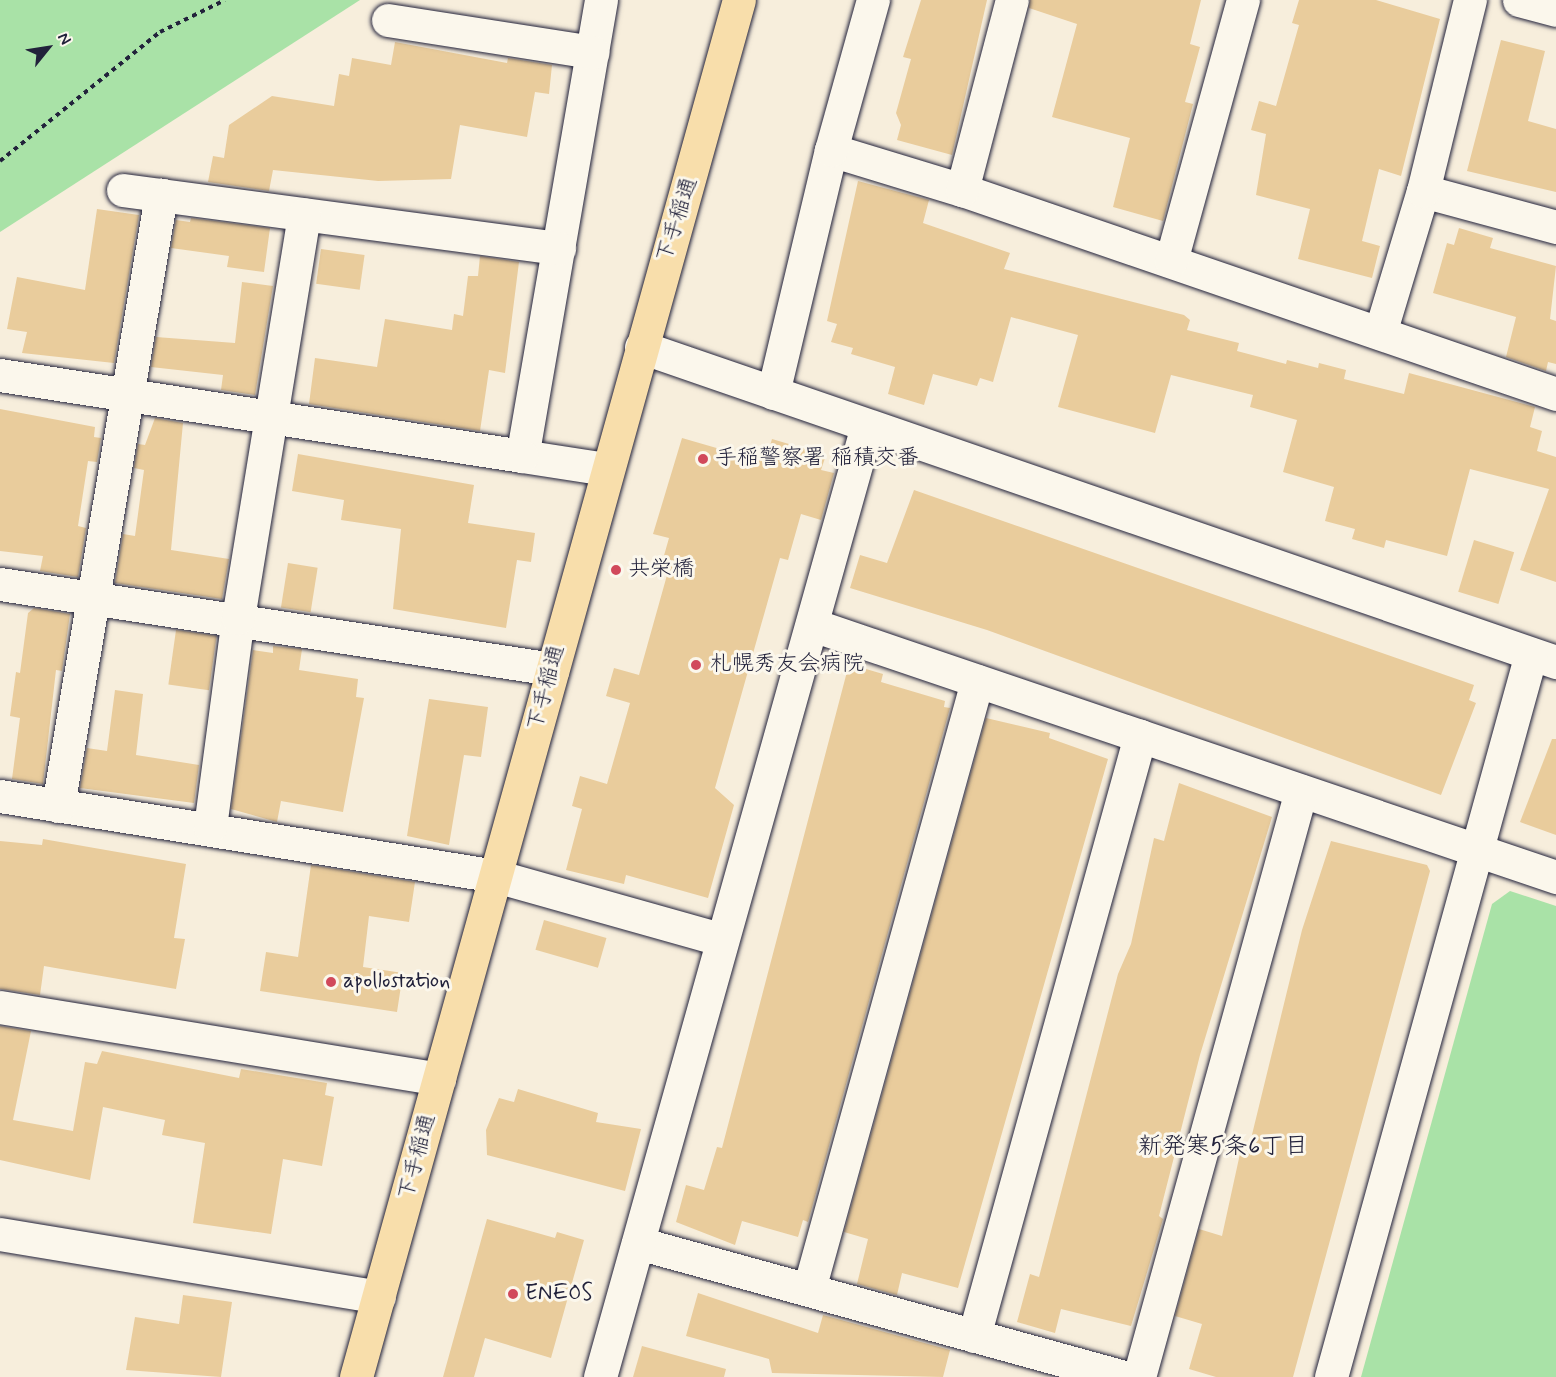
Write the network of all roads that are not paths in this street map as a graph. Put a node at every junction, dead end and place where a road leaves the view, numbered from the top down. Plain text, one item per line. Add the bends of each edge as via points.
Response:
1 (601, 0) edge
2 (739, 0) edge
3 (873, 0) edge
4 (1012, 0) edge
5 (1243, 0) edge
6 (1470, 0) edge
7 (1518, 0) edge
8 (1556, 10) edge
9 (388, 20) dead end
10 (593, 52) junction
11 (831, 150) junction
12 (123, 190) dead end
13 (962, 190) junction
14 (1423, 191) junction
15 (161, 195) junction
16 (304, 214) junction
17 (1556, 227) edge
18 (559, 248) junction
19 (1171, 261) junction
20 (1380, 333) junction
21 (641, 347) junction
22 (0, 375) edge
23 (773, 393) junction
24 (1556, 394) edge
25 (126, 396) junction
26 (270, 418) junction
27 (867, 426) junction
28 (522, 456) junction
29 (606, 469) junction
30 (0, 584) edge
31 (94, 598) junction
32 (238, 618) junction
33 (813, 625) junction
34 (1544, 658) edge
35 (552, 669) junction
36 (977, 681) junction
37 (1140, 736) junction
38 (1301, 791) junction
39 (0, 796) edge
40 (58, 806) junction
41 (210, 827) junction
42 (1475, 850) junction
43 (496, 876) junction
44 (1556, 877) edge
45 (720, 939) junction
46 (0, 1007) edge
47 (439, 1078) junction
48 (0, 1234) edge
49 (638, 1243) junction
50 (809, 1289) junction
51 (379, 1298) junction
52 (974, 1336) junction
53 (356, 1377) edge
54 (600, 1377) edge
55 (1124, 1377) edge
56 (1139, 1377) edge
57 (1331, 1377) edge

1 - 10 street
2 - 21 main road, 下手稲通
3 - 11 street
4 - 13 street
5 - 19 street
6 - 14 street
7 - 8 street
9 - 10 street
10 - 18 street
11 - 13 street
11 - 23 street
12 - 15 street
13 - 19 street
14 - 17 street
14 - 20 street
15 - 16 street
15 - 25 street
16 - 18 street
16 - 26 street
18 - 28 street
19 - 20 street
20 - 24 street
21 - 23 street
21 - 29 main road, 下手稲通
22 - 25 street
23 - 27 street
25 - 26 street
25 - 31 street
26 - 28 street
26 - 32 street
27 - 33 street
27 - 34 street
28 - 29 street
29 - 35 main road, 下手稲通
30 - 31 street
31 - 32 street
31 - 40 street
32 - 35 street
32 - 41 street
33 - 36 street
33 - 45 street
34 - 42 street
35 - 43 main road, 下手稲通
36 - 37 street
36 - 50 street
37 - 38 street
37 - 52 street
38 - 42 street
38 - 56 street
39 - 40 street
40 - 41 street
41 - 43 street
42 - 44 street
42 - 57 street
43 - 45 street
43 - 47 main road, 下手稲通
45 - 49 street
46 - 47 street
47 - 51 main road, 下手稲通
48 - 51 street
49 - 50 street
49 - 54 street
50 - 52 street
51 - 53 main road, 下手稲通
52 - 55 street

